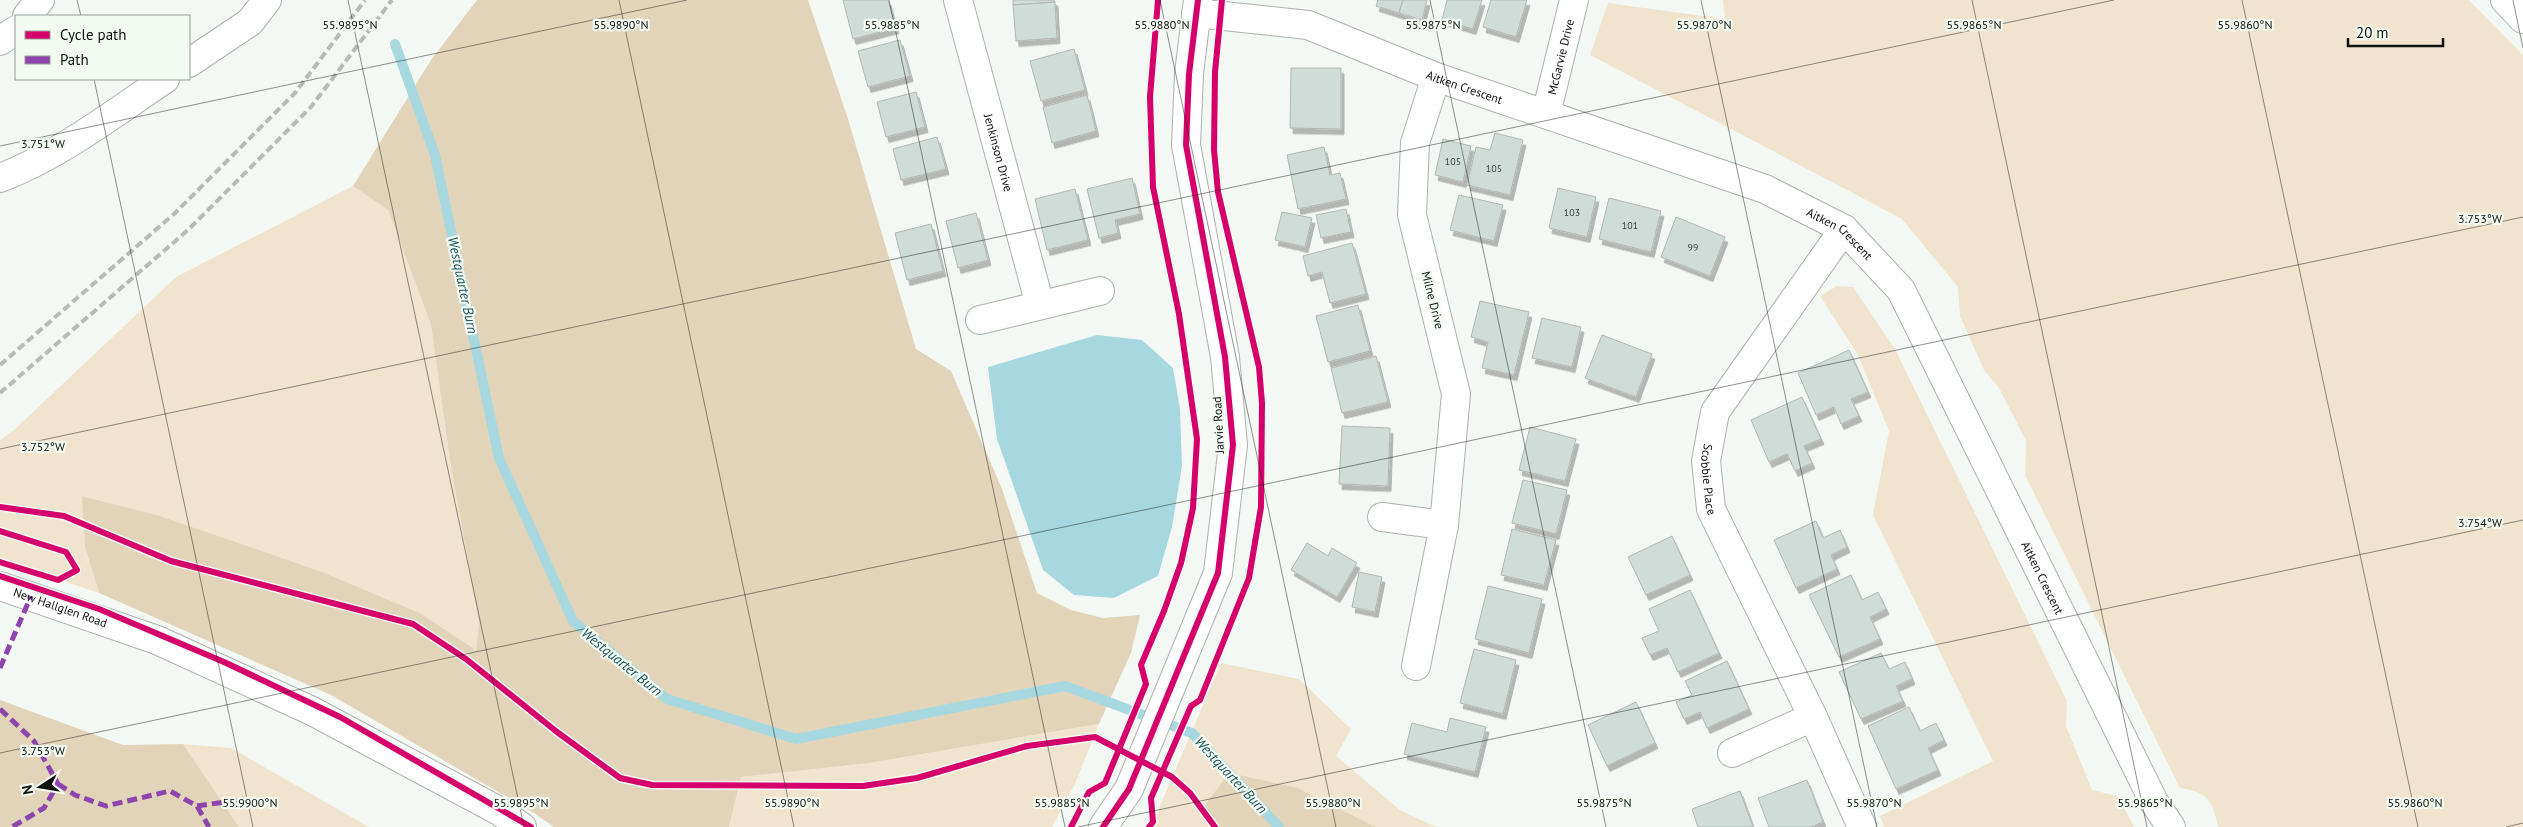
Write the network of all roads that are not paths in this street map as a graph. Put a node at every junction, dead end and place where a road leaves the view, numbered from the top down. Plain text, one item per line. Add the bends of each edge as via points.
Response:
1 (40, 0) edge
2 (267, 0) edge
3 (958, 0) edge
4 (1574, 0) edge
5 (2505, 0) edge
6 (1197, 6) edge
7 (28, 15) edge
8 (2523, 19) edge
9 (15, 31) edge
10 (0, 41) edge
11 (190, 62) edge
12 (1436, 77) junction
13 (165, 80) edge
14 (1546, 114) junction
15 (0, 178) edge
16 (1844, 230) junction
17 (1100, 291) dead end
18 (1040, 306) junction
19 (980, 320) dead end
20 (1382, 517) dead end
21 (1444, 526) junction
22 (0, 586) edge
23 (1416, 666) dead end
24 (1813, 717) junction
25 (1732, 753) dead end
26 (522, 827) edge
27 (1103, 827) edge
28 (1862, 827) edge
29 (2171, 827) edge

1 - 7 street
2 - 11 street via 250,22
3 - 18 street, Jenkinson Drive
4 - 14 street, McGarvie Drive
5 - 8 street
6 - 12 street, Aitken Crescent via 1308,25
6 - 27 street, Jarvie Road via 1189,74 1186,145 1225,357 1233,445 1218,573 1129,789
9 - 10 street
12 - 14 street, Aitken Crescent
12 - 21 street, Milne Drive via 1415,142 1412,216 1456,394
13 - 15 street via 91,130
14 - 16 street, Aitken Crescent via 1765,188
16 - 24 street, Scobbie Place via 1715,412 1706,461 1711,509
16 - 29 street, Aitken Crescent via 1901,290 2154,802
17 - 18 street
18 - 19 street
20 - 21 street
21 - 23 street, Milne Drive
22 - 26 street, New Hallglen Road via 157,640 312,711 499,811
24 - 25 street
24 - 28 street, Scobbie Place

